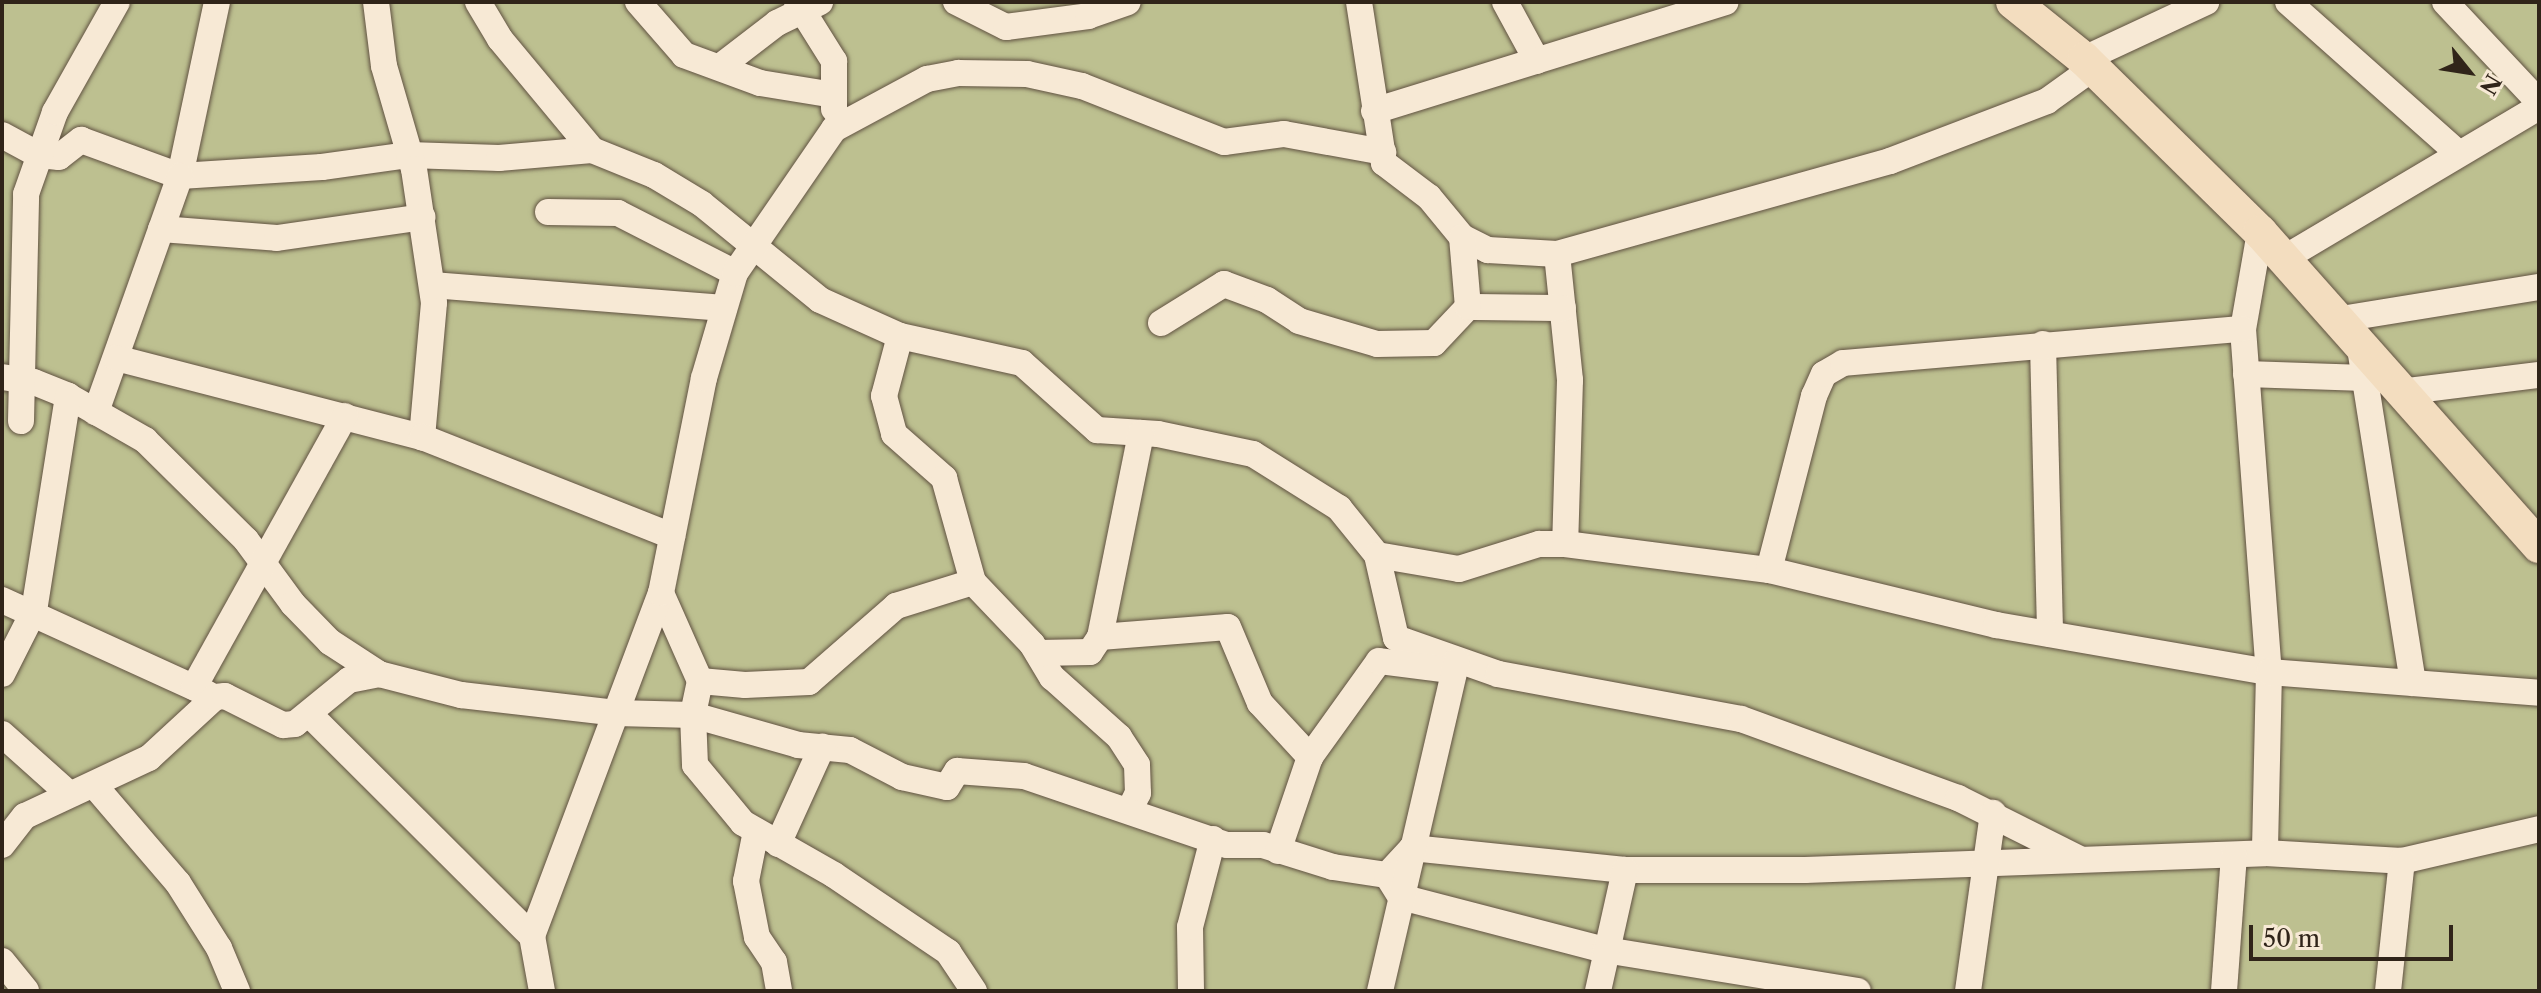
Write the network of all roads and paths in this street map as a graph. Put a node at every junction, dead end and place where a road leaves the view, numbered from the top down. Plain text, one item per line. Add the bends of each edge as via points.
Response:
1 (117, 2) edge
2 (217, 2) edge
3 (376, 2) edge
4 (478, 2) edge
5 (638, 2) edge
6 (956, 2) edge
7 (1128, 2) edge
8 (1359, 2) edge
9 (1505, 2) edge
10 (1726, 2) edge
11 (2013, 2) edge
12 (2206, 2) edge
13 (2288, 2) edge
14 (2445, 2) edge
15 (798, 6) edge
16 (1537, 61) junction
17 (2089, 63) junction
18 (721, 66) junction
19 (834, 95) junction
20 (2539, 104) edge
21 (1374, 111) junction
22 (834, 129) junction
23 (2, 135) edge
24 (592, 150) junction
25 (1383, 152) junction
26 (2458, 153) junction
27 (40, 155) junction
28 (409, 155) junction
29 (180, 176) junction
30 (548, 212) dead end
31 (422, 217) junction
32 (161, 229) junction
33 (2260, 232) junction
34 (1462, 237) junction
35 (754, 245) junction
36 (1557, 254) junction
37 (2283, 259) junction
38 (735, 273) junction
39 (432, 285) junction
40 (2539, 287) edge
41 (1468, 307) junction
42 (724, 308) junction
43 (1563, 308) junction
44 (2335, 320) junction
45 (1161, 323) dead end
46 (2243, 329) junction
47 (900, 336) junction
48 (2043, 344) junction
49 (116, 358) junction
50 (2363, 363) junction
51 (2246, 374) junction
52 (2539, 375) edge
53 (12, 379) edge
54 (2400, 392) junction
55 (68, 396) junction
56 (96, 412) junction
57 (345, 416) junction
58 (21, 421) dead end
59 (1141, 433) junction
60 (422, 437) junction
61 (672, 536) junction
62 (1565, 544) junction
63 (2539, 546) edge
64 (1377, 555) junction
65 (265, 566) junction
66 (1769, 570) junction
67 (973, 582) junction
68 (661, 593) junction
69 (2, 600) edge
70 (34, 611) junction
71 (2050, 634) junction
72 (1100, 637) junction
73 (1038, 653) junction
74 (1454, 666) junction
75 (2269, 672) junction
76 (2, 674) edge
77 (379, 674) junction
78 (700, 681) junction
79 (2413, 683) junction
80 (204, 692) junction
81 (2539, 693) edge
82 (616, 713) junction
83 (309, 714) junction
84 (693, 715) junction
85 (2, 734) edge
86 (822, 747) junction
87 (1310, 757) junction
88 (94, 785) junction
89 (69, 794) junction
90 (1130, 809) junction
91 (1993, 813) junction
92 (2539, 829) edge
93 (767, 837) junction
94 (1213, 839) junction
95 (2, 845) edge
96 (1412, 848) junction
97 (1278, 851) junction
98 (2265, 853) junction
99 (2234, 856) junction
100 (2078, 858) junction
101 (1987, 861) junction
102 (2402, 861) junction
103 (1625, 870) junction
104 (1394, 886) junction
105 (532, 936) junction
106 (1605, 950) junction
107 (2, 961) edge
108 (26, 991) edge
109 (237, 991) edge
110 (542, 991) edge
111 (779, 991) edge
112 (974, 991) edge
113 (1191, 991) edge
114 (1380, 991) edge
115 (1598, 991) edge
116 (1858, 991) edge
117 (1968, 991) edge
118 (2224, 991) edge
119 (2388, 991) edge

1 - 27 street via 55,112
2 - 29 street
3 - 28 street via 384,66
4 - 24 street via 500,39
5 - 18 street via 684,55
6 - 7 street via 1006,27 1088,16
8 - 21 street
9 - 16 street
10 - 16 street
11 - 17 main road
12 - 17 street
13 - 26 street
14 - 20 street
15 - 18 street
15 - 19 street via 834,61
16 - 21 street
17 - 33 main road
17 - 36 street via 2047,101 1974,133
18 - 19 street via 760,83
19 - 22 street
20 - 26 street
21 - 25 street
22 - 25 street via 927,79 958,73 1027,74 1082,86 1224,142 1284,134
22 - 35 street
23 - 27 street
24 - 28 street via 499,158
24 - 35 street via 654,175
25 - 34 street via 1384,163 1429,197
26 - 37 street
27 - 29 street via 59,157 81,140
27 - 53 street via 26,194
28 - 29 street via 322,167
28 - 31 street
29 - 32 street
30 - 38 street via 618,213
31 - 32 street via 277,238
31 - 39 street
32 - 49 street
33 - 37 main road
33 - 46 street
34 - 36 street via 1488,250
34 - 41 street
35 - 38 street
35 - 47 street via 820,300
36 - 43 street
37 - 44 main road
38 - 42 street
39 - 42 street
39 - 60 street
40 - 44 street
41 - 43 street
41 - 45 street via 1434,343 1377,344 1299,321 1267,300 1224,284
42 - 61 street
43 - 62 street via 1570,380
44 - 50 main road
46 - 48 street
46 - 51 street
47 - 59 street via 1022,363 1097,430
47 - 67 street via 884,396 894,434 944,478
48 - 66 street via 1843,363 1824,374
48 - 71 street
49 - 56 street
49 - 57 street
50 - 51 street
50 - 54 main road
50 - 79 street
51 - 75 street
52 - 54 street
53 - 55 street
53 - 58 street
54 - 63 main road
55 - 56 street
55 - 70 street
56 - 65 street via 145,440 185,474
57 - 60 street
57 - 65 street
59 - 64 street via 1253,454 1339,508
59 - 72 street
60 - 61 street
61 - 68 street
62 - 64 street via 1539,544 1459,569
62 - 66 street
64 - 74 street via 1396,638
65 - 77 street via 330,642
65 - 80 street
66 - 71 street
67 - 73 street
67 - 78 street via 896,606 809,682
68 - 78 street
68 - 82 street
69 - 70 street
70 - 76 street
70 - 80 street
71 - 75 street
72 - 73 street via 1090,652
72 - 87 street via 1228,627 1260,703
73 - 90 street via 1052,677 1119,737 1137,765 1138,793
74 - 87 street via 1379,661
74 - 91 street via 1741,719
74 - 96 street
75 - 79 street
75 - 98 street
77 - 82 street via 461,695
77 - 83 street via 349,680
78 - 84 street
79 - 81 street
80 - 83 street via 225,696 283,725
80 - 88 street via 149,758
82 - 84 street
82 - 105 street
83 - 105 street
84 - 86 street
84 - 93 street via 695,765 743,823
85 - 89 street
86 - 90 street via 850,750 902,777 947,787 957,771 1024,776
86 - 93 street
87 - 97 street
88 - 89 street
88 - 109 street via 178,883 219,948
89 - 95 street via 25,816
90 - 94 street
91 - 100 street
91 - 101 street
92 - 102 street
93 - 111 street via 746,881 757,937 774,962
93 - 112 street via 948,952
94 - 97 street
94 - 113 street via 1190,927
96 - 103 street
96 - 104 street
97 - 104 street
98 - 99 street
98 - 102 street
99 - 100 street
99 - 118 street
100 - 101 street
101 - 103 street via 1805,870
101 - 117 street
102 - 119 street
103 - 106 street
104 - 106 street
104 - 114 street
105 - 110 street
106 - 115 street
106 - 116 street
107 - 108 street

